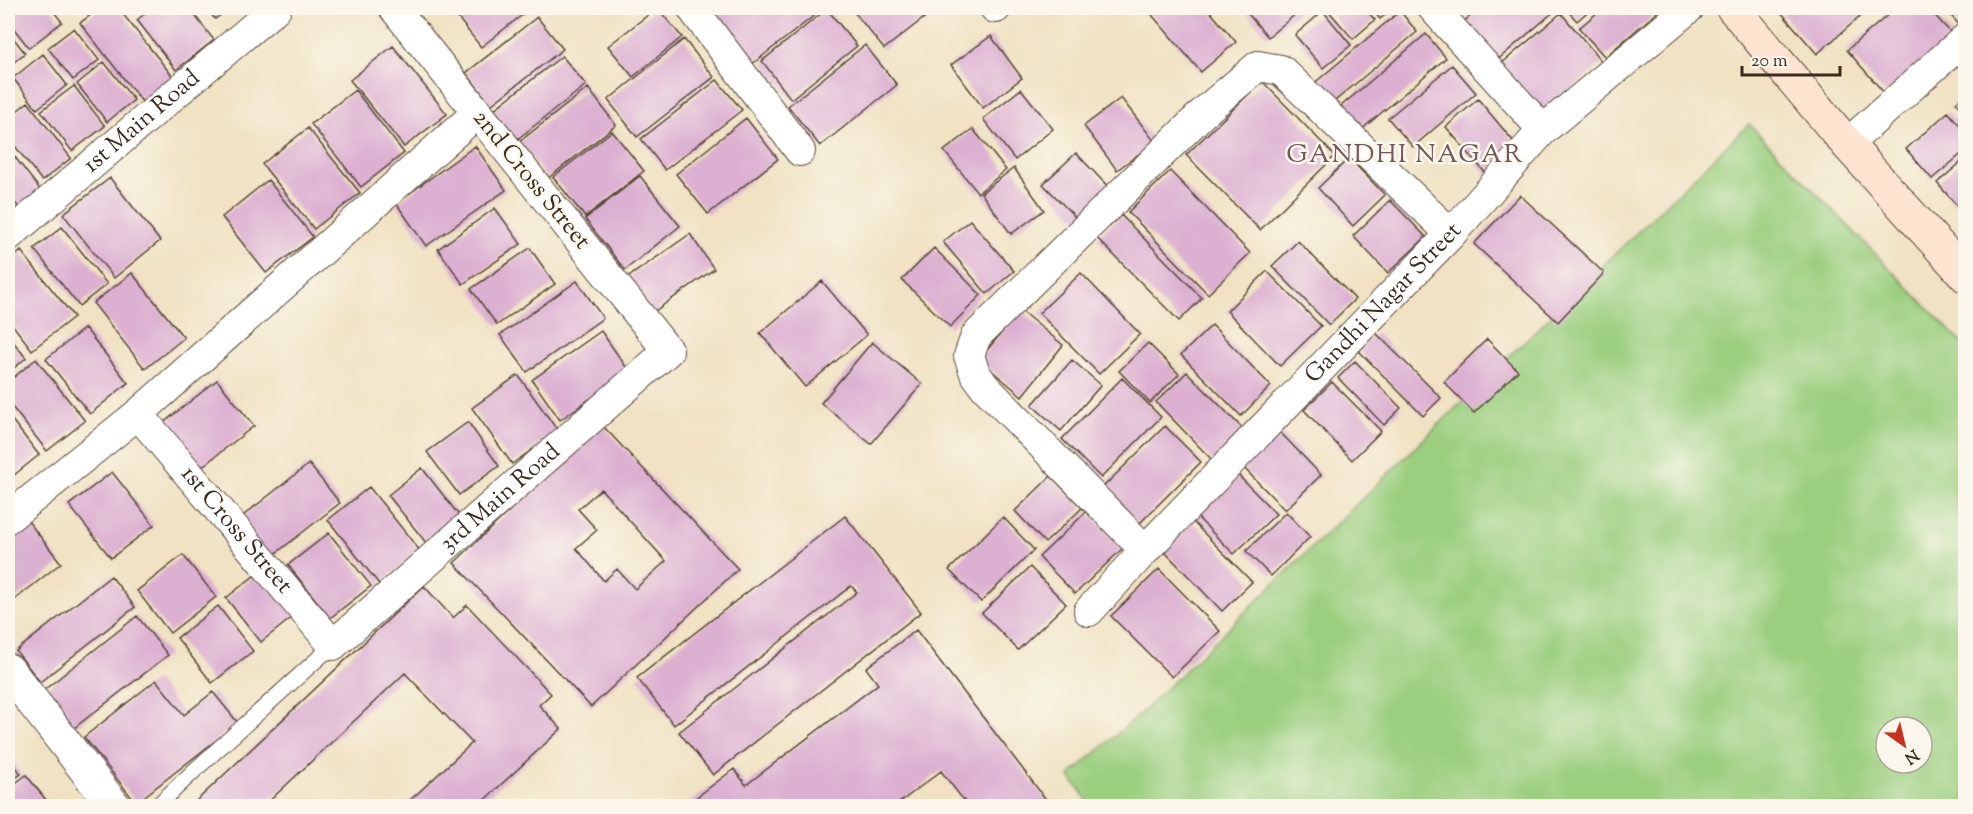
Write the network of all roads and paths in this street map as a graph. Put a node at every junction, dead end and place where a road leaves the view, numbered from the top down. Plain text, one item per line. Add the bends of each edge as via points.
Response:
1 (276, 8) edge
2 (394, 8) edge
3 (692, 8) edge
4 (1433, 8) edge
5 (1689, 8) edge
6 (1733, 8) edge
7 (1965, 39) edge
8 (477, 112) junction
9 (1544, 130) junction
10 (1847, 144) junction
11 (800, 151) dead end
12 (1451, 234) junction
13 (8, 236) edge
14 (1965, 276) edge
15 (668, 351) joint
16 (138, 414) junction
17 (8, 518) edge
18 (1145, 550) junction
19 (1089, 611) dead end
20 (333, 645) junction
21 (8, 670) edge
22 (114, 807) edge
23 (157, 807) edge

1 - 13 street, 1st Main Road
2 - 8 street, 2nd Cross Street
3 - 11 street
4 - 9 street
5 - 9 street, Gandhi Nagar Street
6 - 10 main road
7 - 10 street
8 - 15 street, 2nd Cross Street
8 - 16 street
9 - 12 street, Gandhi Nagar Street
10 - 14 main road
12 - 18 street, Gandhi Nagar Street
12 - 18 street via 1281,70 1258,66 1205,111 976,336 969,356 985,387
15 - 20 street, 3rd Main Road
16 - 17 street
16 - 20 street, 1st Cross Street
18 - 19 street, Gandhi Nagar Street
20 - 23 lane
21 - 22 street

